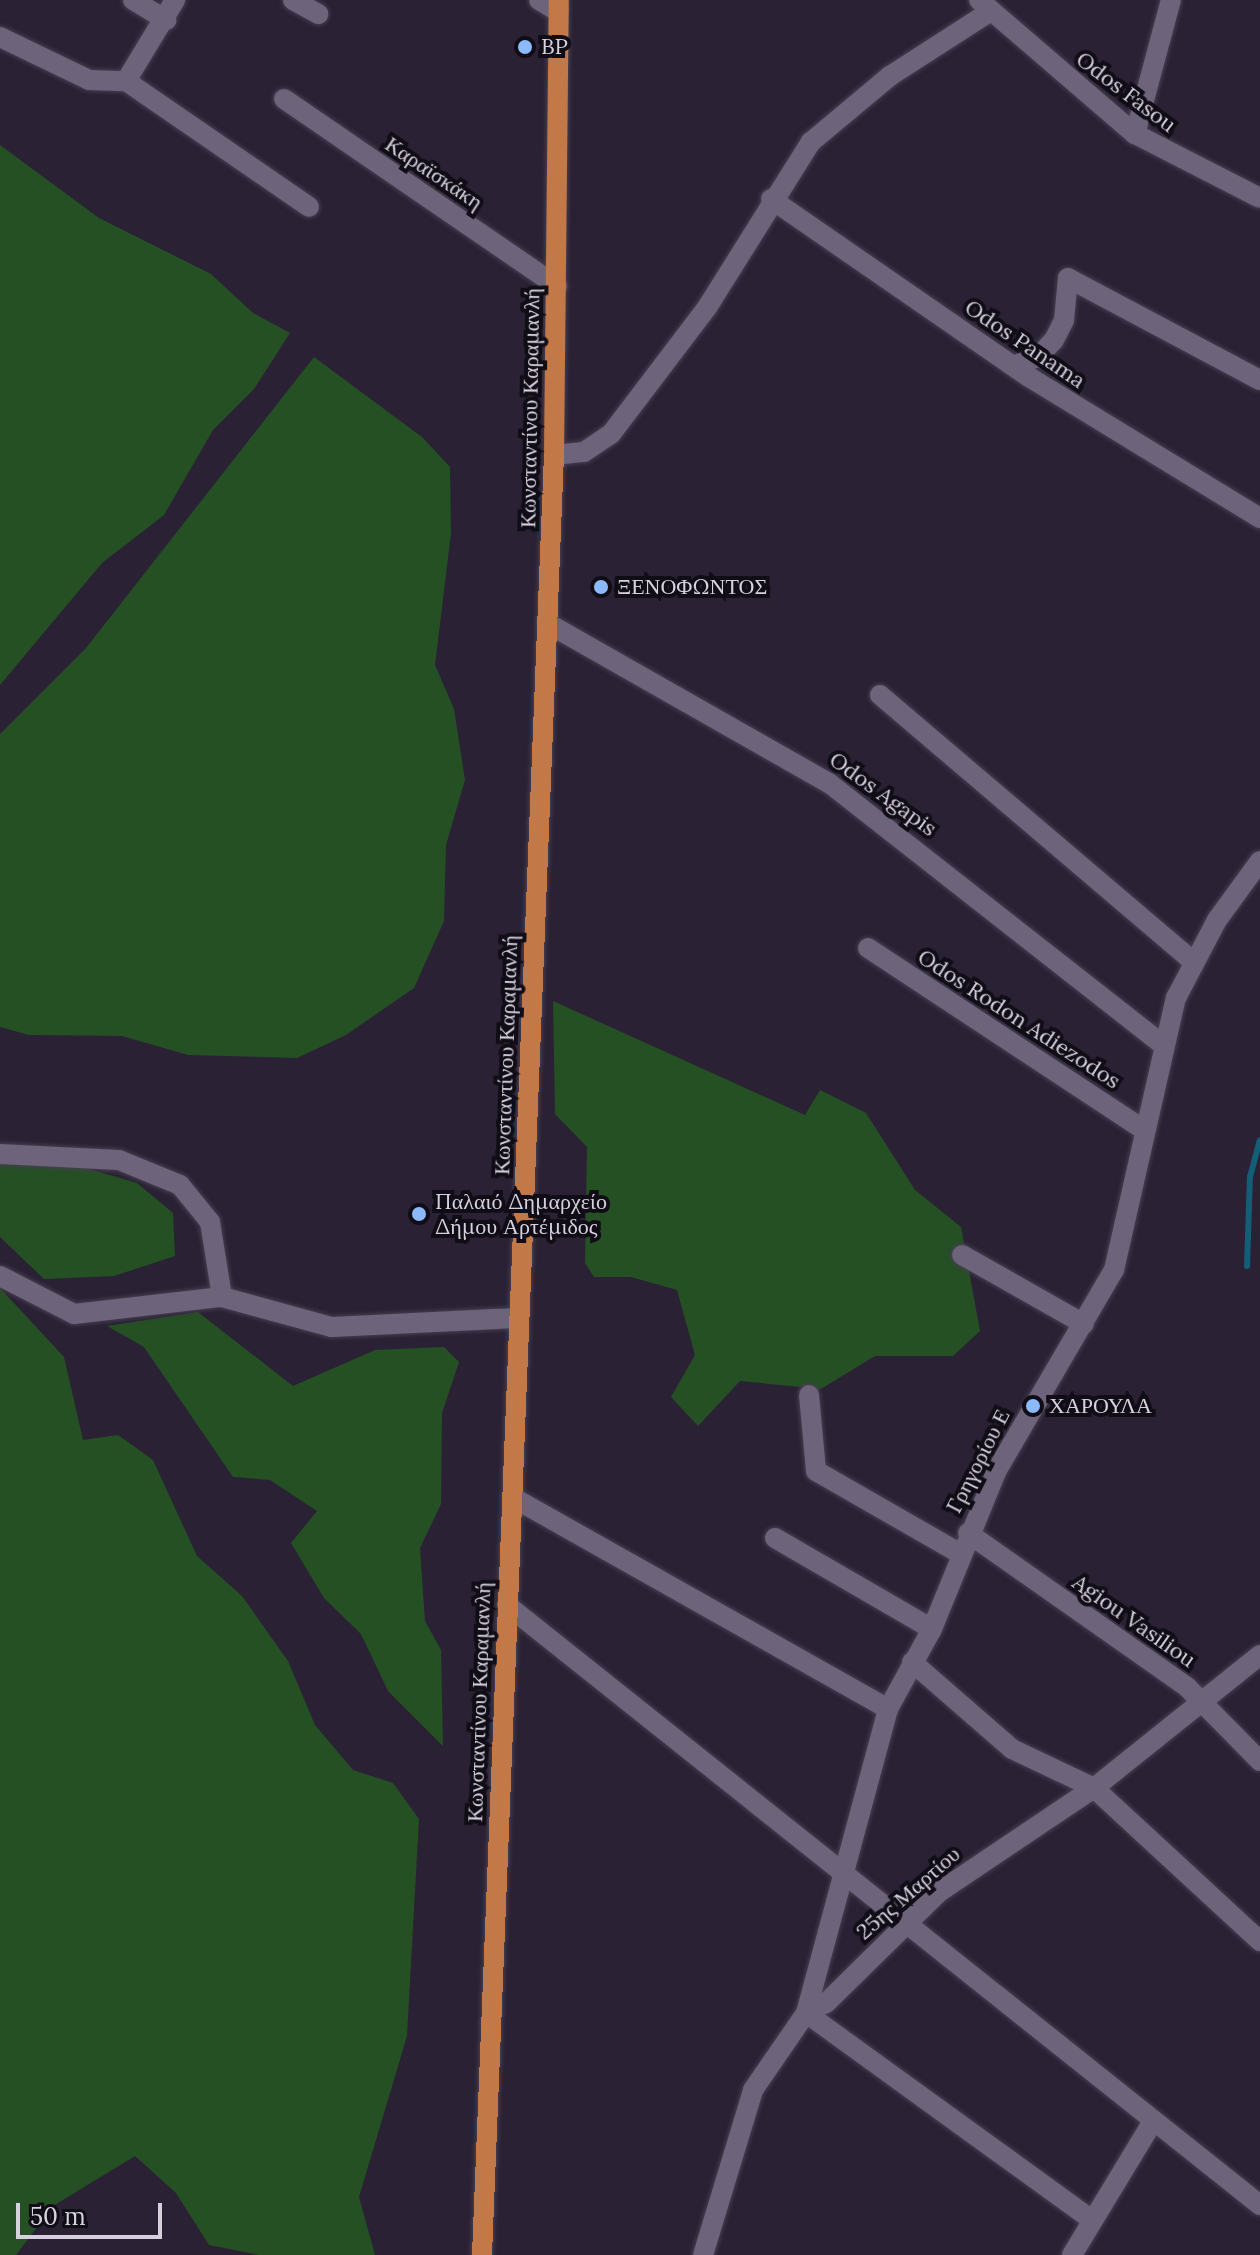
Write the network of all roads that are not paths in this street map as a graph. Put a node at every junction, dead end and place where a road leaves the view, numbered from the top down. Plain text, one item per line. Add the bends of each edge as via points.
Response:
1 (133, 0) edge
2 (175, 0) edge
3 (293, 0) edge
4 (539, 0) edge
5 (1171, 0) edge
6 (559, 6) edge
7 (985, 6) edge
8 (318, 14) dead end
9 (166, 20) junction
10 (0, 37) edge
11 (126, 81) junction
12 (284, 99) dead end
13 (1135, 134) junction
14 (1260, 198) edge
15 (771, 199) junction
16 (309, 207) dead end
17 (557, 286) junction
18 (1013, 366) junction
19 (1260, 380) edge
20 (554, 455) junction
21 (1260, 518) edge
22 (547, 623) junction
23 (880, 695) dead end
24 (1260, 861) edge
25 (868, 948) dead end
26 (1193, 961) junction
27 (1163, 1045) junction
28 (1144, 1130) junction
29 (0, 1154) edge
30 (962, 1255) dead end
31 (0, 1276) edge
32 (222, 1297) junction
33 (519, 1318) junction
34 (1084, 1324) junction
35 (809, 1395) dead end
36 (512, 1497) junction
37 (968, 1533) junction
38 (775, 1538) dead end
39 (961, 1554) junction
40 (507, 1605) junction
41 (932, 1629) junction
42 (1260, 1655) edge
43 (912, 1662) junction
44 (1202, 1701) junction
45 (888, 1709) junction
46 (1260, 1761) edge
47 (1094, 1788) junction
48 (848, 1877) junction
49 (904, 1922) junction
50 (1260, 1941) edge
51 (806, 2013) junction
52 (1152, 2123) junction
53 (1260, 2205) edge
54 (1092, 2220) junction
55 (482, 2255) edge
56 (703, 2255) edge
57 (1072, 2255) edge

1 - 9 street
2 - 9 street
3 - 8 street
4 - 6 street
5 - 13 street
6 - 17 main road, Κωνσταντίνου Καραμανλή
7 - 13 street, Odos Fasou
7 - 15 street via 811,142
9 - 11 street
10 - 11 street via 89,80
11 - 16 street
12 - 17 street, Καραϊσκάκη
13 - 14 street, Odos Fasou
15 - 18 street, Odos Panama
15 - 20 street via 708,306 611,434 584,452
17 - 20 main road, Κωνσταντίνου Καραμανλή
18 - 19 street via 1038,357 1054,340 1064,320 1068,278
18 - 21 street, Odos Panama
20 - 22 main road, Κωνσταντίνου Καραμανλή
22 - 27 street, Odos Agapis via 829,783
22 - 33 main road, Κωνσταντίνου Καραμανλή
23 - 26 street
24 - 26 street, Γρηγορίου Ε
25 - 28 street, Odos Rodon Adiezodos
26 - 27 street, Γρηγορίου Ε
27 - 28 street, Γρηγορίου Ε
28 - 34 street, Γρηγορίου Ε via 1114,1270
29 - 32 street via 119,1160 180,1185 210,1222
30 - 34 street
31 - 32 street via 74,1314
32 - 33 street via 332,1327
33 - 36 main road, Κωνσταντίνου Καραμανλή
34 - 37 street, Γρηγορίου Ε
35 - 39 street via 816,1471
36 - 40 main road, Κωνσταντίνου Καραμανλή
36 - 45 street
37 - 39 street, Γρηγορίου Ε
37 - 44 street, Agiou Vasiliou
38 - 41 street
39 - 41 street, Γρηγορίου Ε
40 - 48 street
40 - 55 main road, Κωνσταντίνου Καραμανλή
41 - 43 street, Γρηγορίου Ε
42 - 44 street, 25ης Μαρτίου
43 - 45 street, Γρηγορίου Ε
43 - 47 street via 1012,1749
44 - 46 street, Agiou Vasiliou
44 - 47 street, 25ης Μαρτίου
45 - 48 street, Γρηγορίου Ε
47 - 49 street, 25ης Μαρτίου via 984,1859
47 - 50 street
48 - 49 street
48 - 51 street, Γρηγορίου Ε
49 - 51 street, 25ης Μαρτίου via 826,2003
49 - 52 street
51 - 54 street
51 - 56 street, 25ης Μαρτίου via 753,2090
52 - 53 street
52 - 54 street
54 - 57 street

